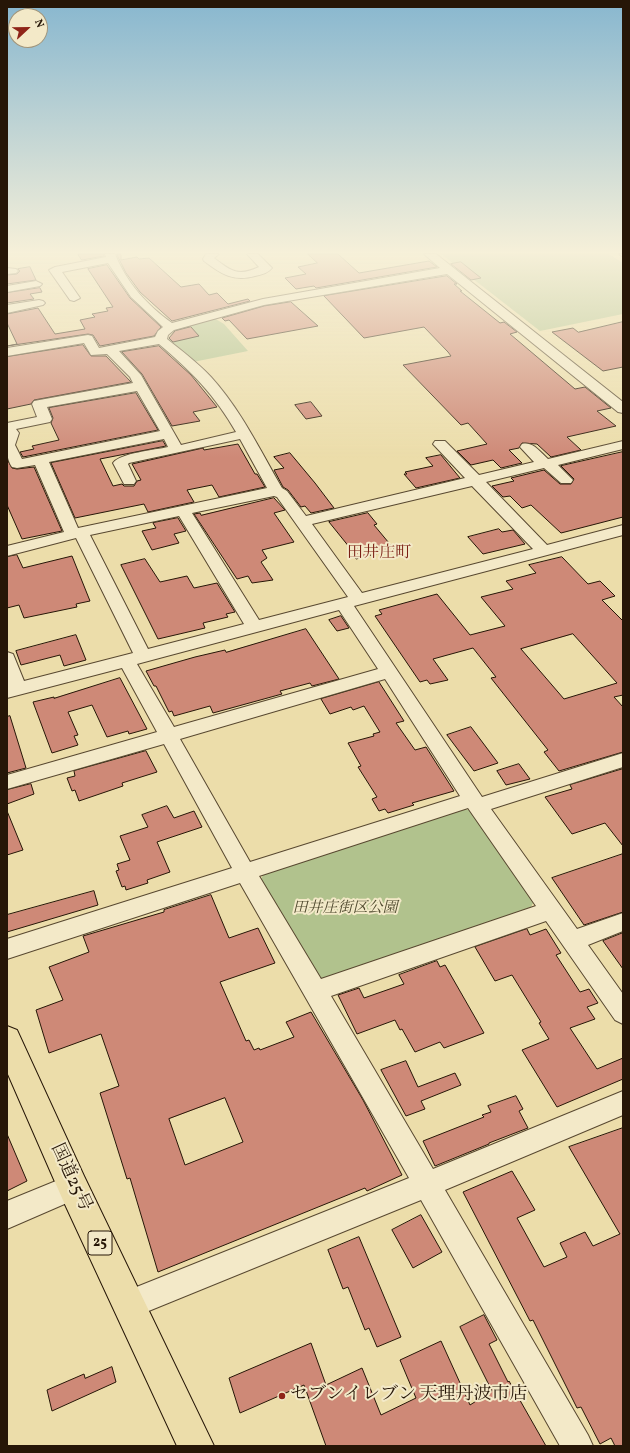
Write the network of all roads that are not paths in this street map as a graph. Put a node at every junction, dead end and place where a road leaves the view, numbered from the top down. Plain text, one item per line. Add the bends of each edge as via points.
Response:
1 (163, 322) edge
2 (189, 322) edge
3 (514, 322) edge
4 (170, 327) junction
5 (161, 340) junction
6 (110, 350) junction
7 (7, 352) edge
8 (141, 386) junction
9 (623, 409) edge
10 (168, 434) junction
11 (244, 434) junction
12 (440, 444) dead end
13 (7, 445) edge
14 (623, 445) edge
15 (527, 447) dead end
16 (177, 450) junction
17 (40, 459) junction
18 (546, 464) junction
19 (129, 480) dead end
20 (566, 480) dead end
21 (475, 481) junction
22 (276, 491) junction
23 (183, 511) junction
24 (302, 522) junction
25 (623, 530) edge
26 (77, 533) junction
27 (544, 550) junction
28 (7, 551) edge
29 (351, 601) junction
30 (255, 627) junction
31 (7, 658) edge
32 (135, 658) junction
33 (389, 672) junction
34 (12, 690) edge
35 (167, 734) junction
36 (623, 760) edge
37 (7, 782) edge
38 (476, 802) junction
39 (245, 872) junction
40 (550, 910) junction
41 (623, 922) edge
42 (572, 940) junction
43 (7, 949) edge
44 (316, 991) junction
45 (623, 1013) edge
46 (7, 1039) edge
47 (623, 1103) edge
48 (428, 1184) junction
49 (74, 1187) junction
50 (7, 1215) edge
51 (129, 1304) junction
52 (196, 1446) edge
53 (577, 1446) edge

1 - 4 street
2 - 4 street
3 - 9 street
4 - 5 street via 162,334
5 - 6 street
5 - 11 street via 195,368 218,395
6 - 7 street via 95,352 88,339
6 - 8 street via 135,375
8 - 10 street
8 - 13 street via 39,404 45,419 8,427 12,433
10 - 16 street
10 - 17 street
11 - 16 street
11 - 22 street
12 - 21 street
13 - 17 street via 17,464
14 - 18 street
15 - 18 street
16 - 19 street via 125,460 120,464
17 - 26 street
18 - 20 street
18 - 21 street
21 - 24 street
21 - 27 street
22 - 23 street
22 - 24 street via 282,494
23 - 26 street
23 - 30 street
24 - 29 street
25 - 27 street
26 - 28 street
26 - 32 street
27 - 29 street
29 - 30 street
29 - 33 street
30 - 32 street
31 - 34 street
32 - 34 street
32 - 35 street
33 - 35 street
33 - 38 street
35 - 37 street
35 - 39 street
36 - 38 street
38 - 39 street
38 - 40 street
39 - 43 street
39 - 44 street
40 - 42 street
40 - 44 street
41 - 42 street
42 - 45 street
44 - 48 street
46 - 49 highway, 国道25号 / 25
47 - 48 street
48 - 51 street
48 - 53 street
49 - 50 street
49 - 51 highway, 国道25号 / 25
51 - 52 highway, 国道25号 / 25

